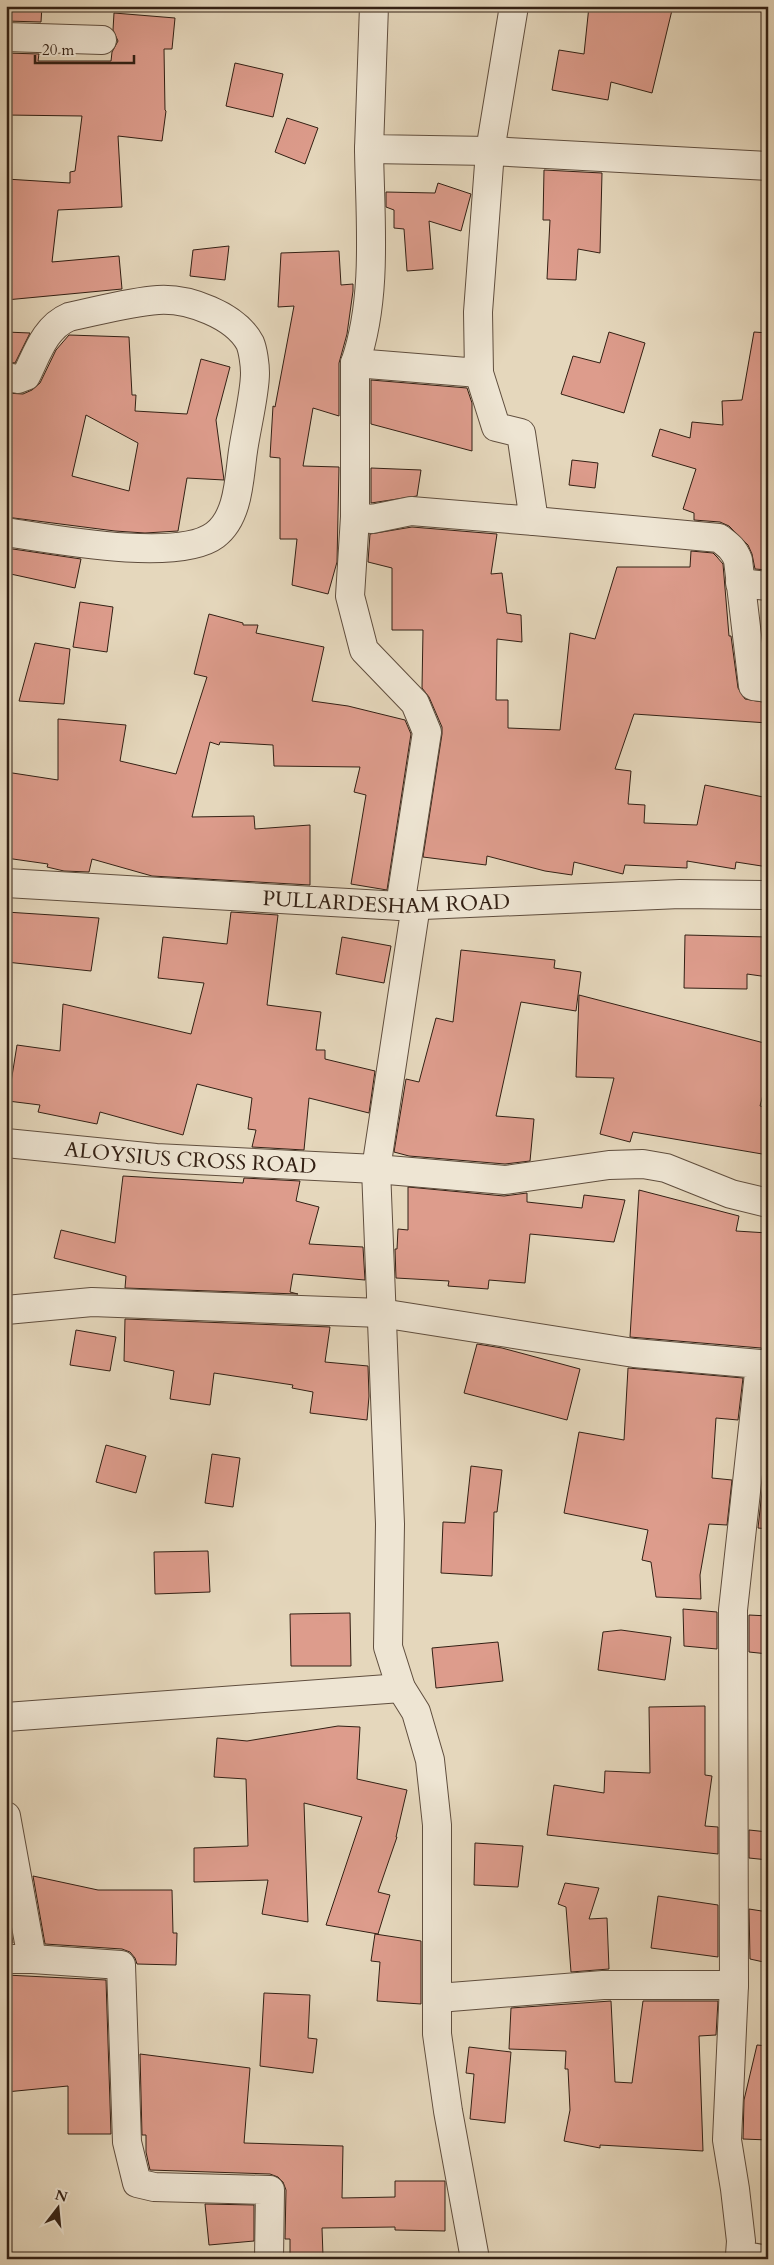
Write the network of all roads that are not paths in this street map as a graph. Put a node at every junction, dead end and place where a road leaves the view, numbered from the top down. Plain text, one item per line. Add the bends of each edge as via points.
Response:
1 (374, 6) edge
2 (514, 6) edge
3 (6, 37) edge
4 (102, 40) dead end
5 (369, 150) junction
6 (490, 151) junction
7 (768, 166) edge
8 (355, 363) junction
9 (479, 373) junction
10 (6, 377) edge
11 (355, 517) junction
12 (534, 520) junction
13 (6, 532) edge
14 (740, 583) junction
15 (768, 586) edge
16 (768, 688) edge
17 (6, 883) edge
18 (768, 895) edge
19 (408, 906) junction
20 (6, 1143) edge
21 (376, 1169) junction
22 (768, 1203) edge
23 (6, 1310) edge
24 (381, 1313) junction
25 (401, 1688) junction
26 (6, 1717) edge
27 (6, 1816) edge
28 (19, 1959) edge
29 (734, 1985) junction
30 (438, 1998) junction
31 (269, 2259) edge
32 (475, 2259) edge
33 (762, 2259) edge

1 - 5 street
2 - 6 street
3 - 4 street
5 - 6 street
5 - 8 street via 371,273 361,346
6 - 7 street
6 - 9 street via 478,312
8 - 9 street
8 - 11 street
9 - 12 street via 496,428 522,432
10 - 13 street via 26,376 50,330 58,322 69,317 159,300 197,305 229,319 250,344 255,373 236,496 230,516 215,535 192,545 162,548 103,547
11 - 12 street via 372,519 411,511
11 - 19 street via 350,596 364,650 415,703 427,732
12 - 14 street via 719,538 735,551
14 - 15 street
14 - 16 street via 753,686
17 - 19 street, PULLARDESHAM ROAD
18 - 19 street, PULLARDESHAM ROAD via 680,894
19 - 21 street
20 - 21 street, ALOYSIUS CROSS ROAD via 156,1158
21 - 22 street, ALOYSIUS CROSS ROAD via 505,1180 609,1165 643,1164 666,1168 730,1194
21 - 24 street
23 - 24 street via 92,1302
24 - 25 street via 390,1524 388,1647
24 - 29 street via 634,1353 760,1364 734,1610
25 - 26 street
25 - 30 street via 416,1712 431,1770 437,1825
27 - 28 street
28 - 31 street via 121,1965 127,2142 137,2183 154,2187 270,2190
29 - 30 street via 604,1985
29 - 33 street via 727,2140 742,2241 740,2255
30 - 32 street via 437,2034

